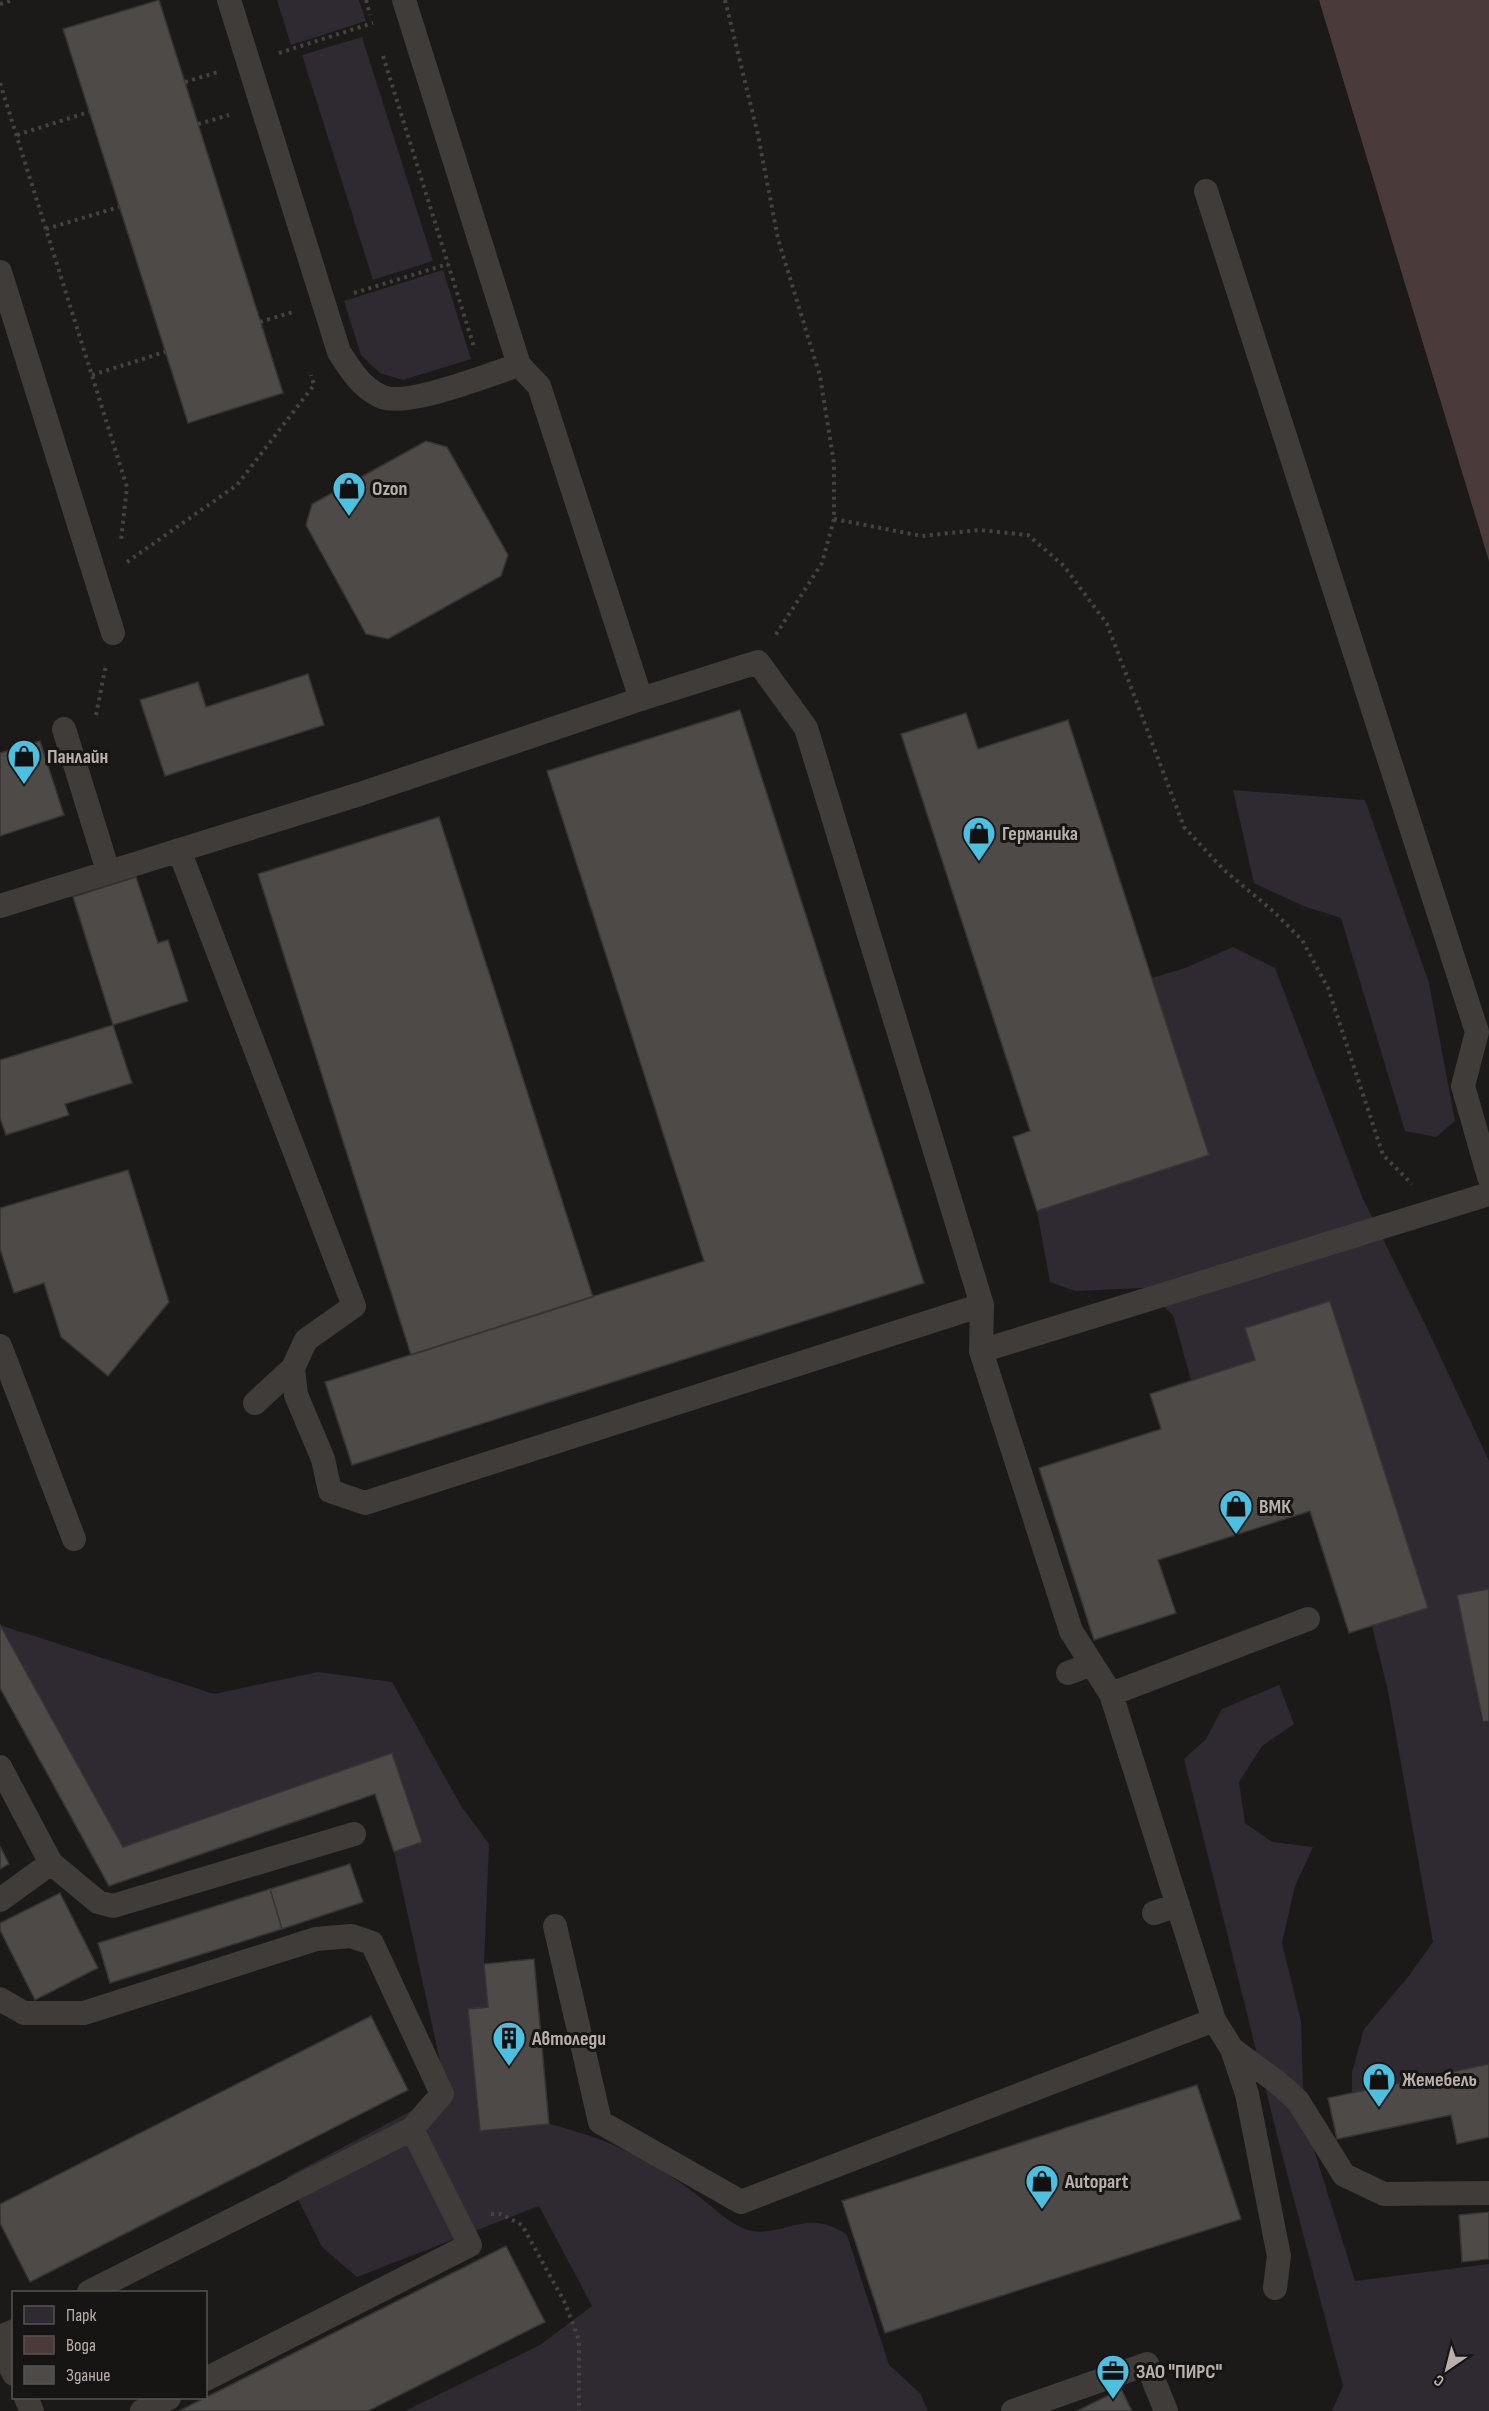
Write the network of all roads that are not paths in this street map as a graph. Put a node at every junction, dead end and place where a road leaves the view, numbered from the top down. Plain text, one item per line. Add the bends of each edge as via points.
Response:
1 (229, 0) edge
2 (404, 0) edge
3 (1206, 191) dead end
4 (0, 272) edge
5 (519, 365) junction
6 (113, 633) road end
7 (641, 699) junction
8 (64, 729) dead end
9 (179, 850) junction
10 (108, 872) junction
11 (0, 906) edge
12 (1489, 1178) edge
13 (1489, 1194) edge
14 (982, 1305) junction
15 (0, 1346) edge
16 (981, 1351) junction
17 (293, 1368) junction
18 (255, 1403) dead end
19 (74, 1539) dead end
20 (1308, 1619) dead end
21 (1092, 1664) junction
22 (1068, 1673) dead end
23 (1111, 1694) junction
24 (0, 1767) edge
25 (354, 1834) dead end
26 (51, 1863) junction
27 (0, 1900) edge
28 (1178, 1905) junction
29 (1154, 1913) dead end
30 (555, 1926) dead end
31 (0, 1999) edge
32 (1214, 2020) junction
33 (1232, 2049) junction
34 (412, 2129) junction
35 (1489, 2193) edge
36 (1275, 2288) dead end
37 (91, 2291) edge
38 (0, 2347) edge
39 (12, 2370) edge
40 (207, 2378) edge
41 (165, 2399) edge
42 (142, 2411) edge
43 (1013, 2411) edge
44 (1166, 2411) edge

1 - 5 lane via 339,352 357,379 381,397 413,398
2 - 5 lane
3 - 12 lane via 1477,1032 1463,1086
4 - 6 lane
5 - 7 lane via 539,387
7 - 9 lane via 360,794
7 - 14 lane via 758,662 806,728
8 - 10 lane
9 - 10 lane
9 - 17 lane via 354,1306 306,1340
10 - 11 lane
13 - 16 lane
14 - 16 lane
14 - 17 lane via 364,1503 330,1491 323,1459 296,1395
15 - 19 lane
16 - 21 lane via 1071,1631
17 - 18 lane
20 - 23 lane
21 - 22 lane
21 - 23 lane
23 - 28 lane
24 - 26 lane
25 - 26 lane via 113,1906 98,1902
26 - 27 lane
28 - 29 lane
28 - 32 lane
30 - 32 lane via 600,2122 741,2202
31 - 34 lane via 24,2013 84,2013 316,1939 351,1936 372,1943 442,2094
32 - 33 lane
33 - 35 lane via 1298,2101 1344,2175 1384,2194
33 - 36 lane via 1247,2094 1279,2256
34 - 37 lane
34 - 40 lane via 471,2245
38 - 39 lane
41 - 42 lane
43 - 44 lane via 1147,2364

